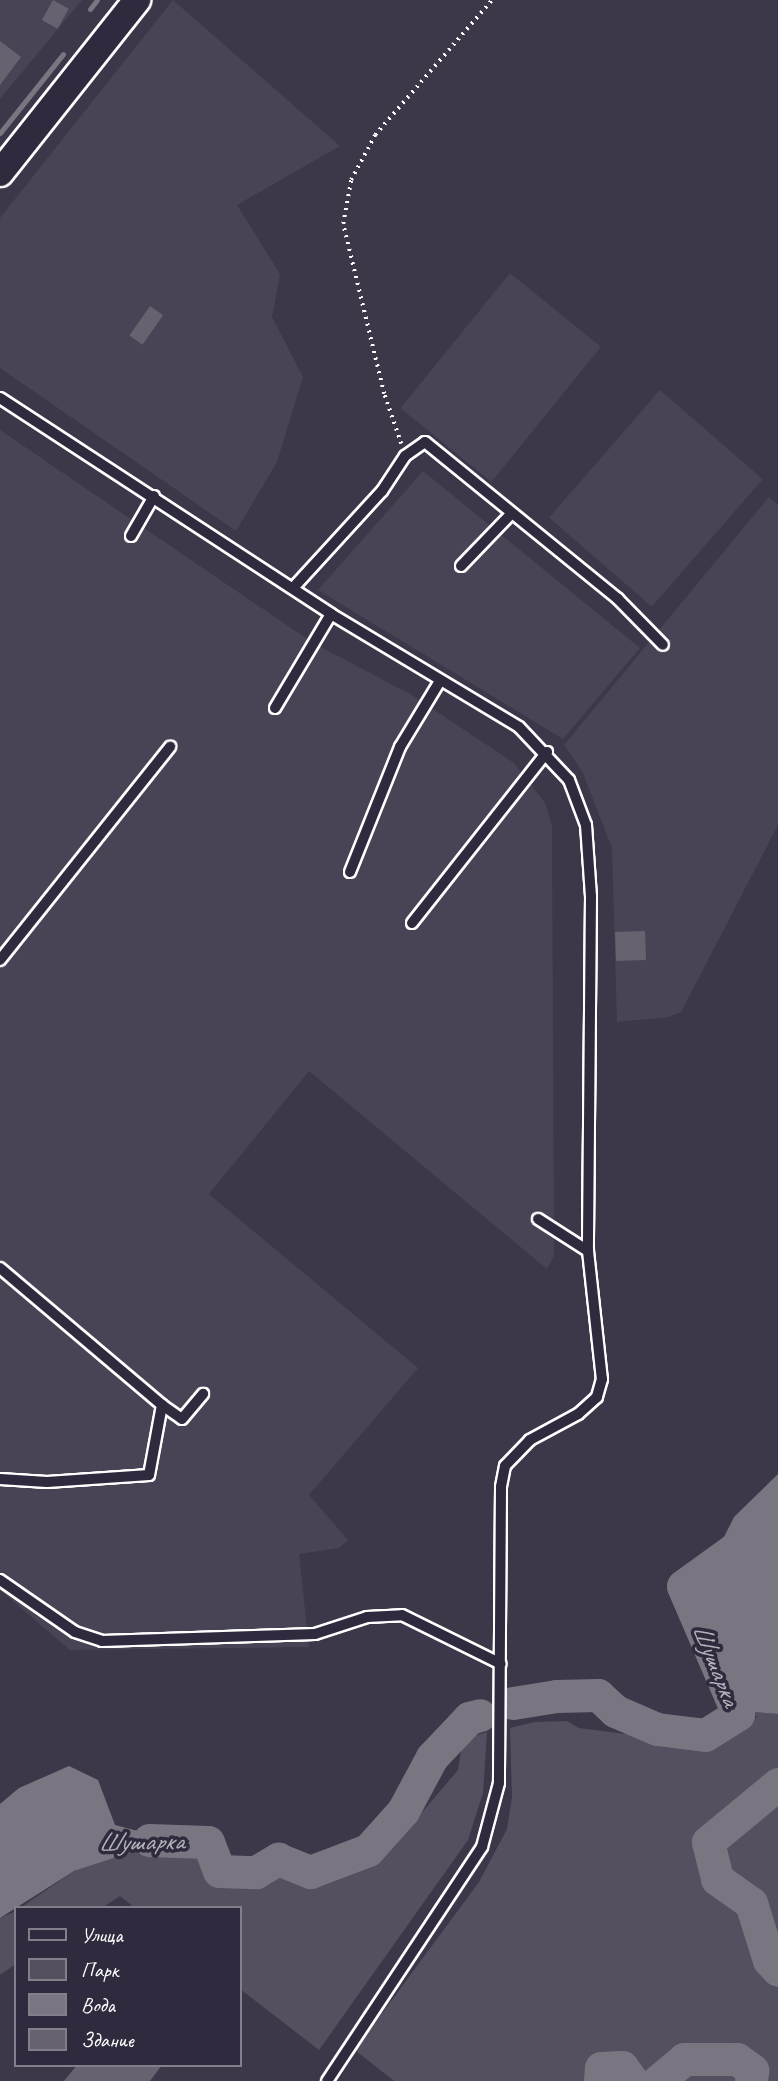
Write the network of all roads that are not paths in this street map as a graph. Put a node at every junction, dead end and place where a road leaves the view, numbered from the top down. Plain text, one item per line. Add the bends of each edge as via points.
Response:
1 (137, 0) edge
2 (0, 173) edge
3 (0, 398) edge
4 (154, 496) junction
5 (511, 514) junction
6 (131, 536) dead end
7 (461, 566) dead end
8 (293, 589) junction
9 (331, 614) junction
10 (663, 645) dead end
11 (440, 681) junction
12 (275, 708) dead end
13 (170, 747) dead end
14 (547, 752) junction
15 (350, 872) dead end
16 (412, 923) dead end
17 (0, 960) edge
18 (538, 1219) dead end
19 (587, 1251) junction
20 (0, 1268) edge
21 (203, 1394) dead end
22 (162, 1405) junction
23 (0, 1479) edge
24 (0, 1580) edge
25 (501, 1664) junction
26 (327, 2081) edge

1 - 2 street
3 - 4 lane
4 - 6 lane
4 - 8 lane
5 - 7 lane
5 - 8 lane via 425,442 405,456 382,491
5 - 10 lane via 618,599
8 - 9 lane
9 - 11 lane
9 - 12 lane
11 - 14 lane via 519,727
11 - 15 lane via 400,747
13 - 17 lane
14 - 16 lane
14 - 19 lane via 580,800 589,856
18 - 19 lane
19 - 25 lane via 602,1379 597,1397 578,1414 530,1440 505,1466 501,1487
20 - 22 lane
21 - 22 lane via 182,1419
22 - 23 lane via 149,1475 47,1482
24 - 25 lane via 75,1632 102,1640 315,1634 367,1617 394,1614 421,1622
25 - 26 lane via 499,1783 482,1847

